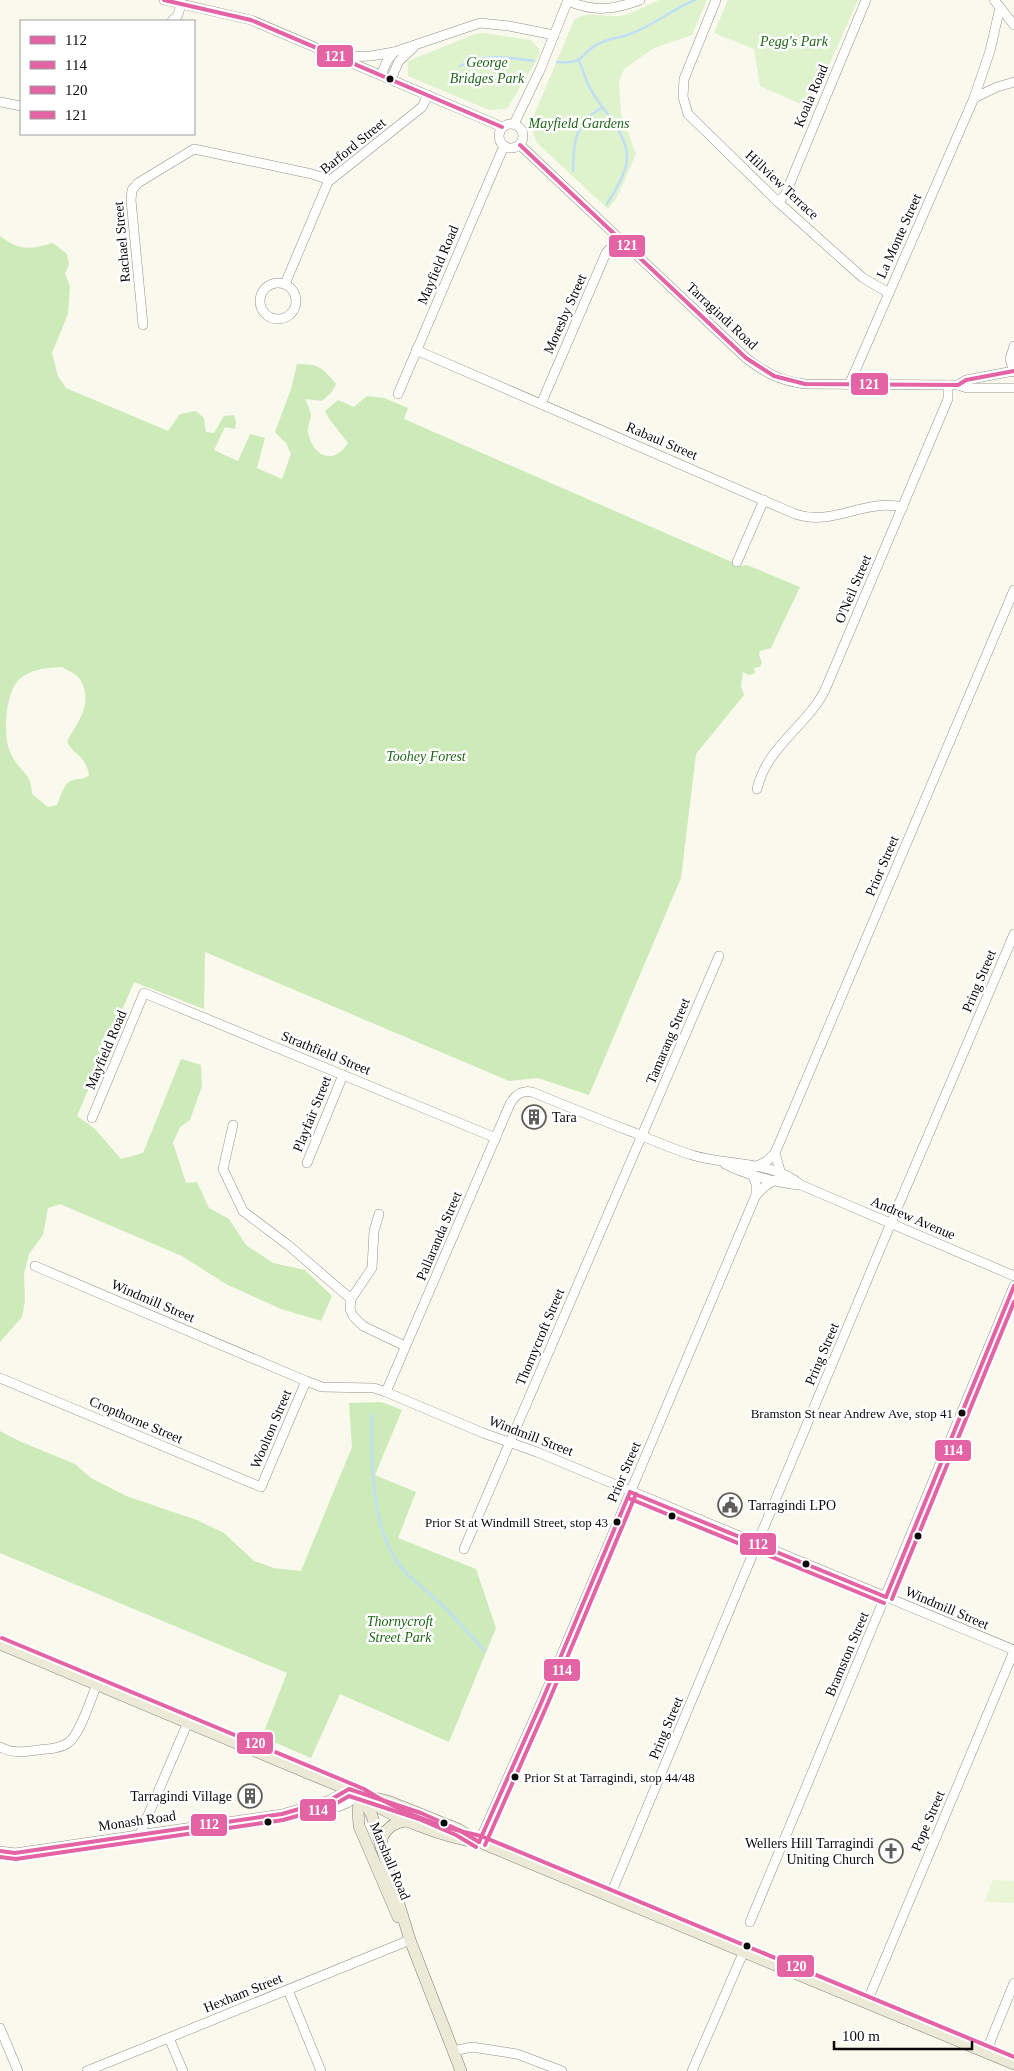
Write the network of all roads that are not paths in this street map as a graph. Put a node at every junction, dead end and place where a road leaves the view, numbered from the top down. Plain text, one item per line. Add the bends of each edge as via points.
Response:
1 (164, 0) edge
2 (568, 0) edge
3 (640, 0) edge
4 (716, 0) edge
5 (866, 0) edge
6 (181, 4) junction
7 (997, 4) edge
8 (173, 20) edge
9 (1014, 25) edge
10 (554, 35) junction
11 (415, 47) junction
12 (394, 52) junction
13 (338, 57) junction
14 (381, 75) junction
15 (391, 79) junction
16 (1014, 82) edge
17 (428, 94) junction
18 (974, 98) junction
19 (0, 102) edge
20 (20, 106) edge
21 (514, 124) junction
22 (502, 127) junction
23 (520, 144) junction
24 (504, 146) junction
25 (330, 180) junction
26 (778, 202) junction
27 (619, 239) junction
28 (285, 284) junction
29 (889, 293) junction
30 (143, 325) dead end
31 (1014, 346) edge
32 (416, 350) junction
33 (1014, 371) edge
34 (849, 385) junction
35 (948, 385) junction
36 (958, 385) junction
37 (1014, 388) edge
38 (398, 394) dead end
39 (541, 404) junction
40 (764, 500) junction
41 (903, 507) junction
42 (737, 562) dead end
43 (1014, 590) edge
44 (757, 789) dead end
45 (1014, 934) edge
46 (719, 956) dead end
47 (144, 993) joint
48 (343, 1075) junction
49 (519, 1093) joint
50 (92, 1118) dead end
51 (233, 1125) dead end
52 (642, 1136) junction
53 (496, 1138) junction
54 (774, 1153) junction
55 (307, 1163) dead end
56 (754, 1170) junction
57 (778, 1177) junction
58 (756, 1195) junction
59 (379, 1214) dead end
60 (891, 1224) junction
61 (35, 1266) dead end
62 (1014, 1276) edge
63 (1014, 1286) edge
64 (351, 1299) junction
65 (406, 1346) junction
66 (0, 1378) edge
67 (306, 1381) junction
68 (386, 1392) junction
69 (510, 1442) junction
70 (261, 1487) joint
71 (630, 1492) junction
72 (758, 1544) junction
73 (464, 1549) dead end
74 (886, 1597) junction
75 (0, 1644) edge
76 (1014, 1650) edge
77 (97, 1684) junction
78 (188, 1722) junction
79 (0, 1747) edge
80 (349, 1789) junction
81 (361, 1795) junction
82 (306, 1810) junction
83 (414, 1822) junction
84 (140, 1834) junction
85 (479, 1842) junction
86 (382, 1850) junction
87 (0, 1851) edge
88 (610, 1896) junction
89 (750, 1922) dead end
90 (410, 1940) junction
91 (744, 1951) junction
92 (1014, 1984) edge
93 (288, 1990) junction
94 (867, 2002) junction
95 (0, 2028) edge
96 (169, 2038) junction
97 (453, 2051) junction
98 (986, 2052) junction
99 (1014, 2064) edge
100 (18, 2071) edge
101 (87, 2071) edge
102 (183, 2071) edge
103 (321, 2071) edge
104 (461, 2071) edge
105 (562, 2071) edge
106 (692, 2071) edge

1 - 6 street
2 - 3 street via 598,9
2 - 10 street
4 - 26 street, Hillview Terrace via 684,79 683,97 688,114
5 - 26 street, Koala Road via 785,195
6 - 8 street
6 - 13 street via 247,19
7 - 9 street
7 - 18 street, La Monte Street via 990,51
10 - 11 street via 480,23
10 - 21 street
11 - 12 street
11 - 15 street via 399,60
12 - 13 street
12 - 14 street
13 - 14 street
14 - 15 street
15 - 17 street
16 - 18 street
17 - 22 street
17 - 25 street, Barford Street via 418,112
18 - 29 street, La Monte Street
19 - 20 street
21 - 22 street
21 - 23 street via 523,133
22 - 24 street via 498,137
23 - 24 street via 512,148
23 - 27 street, Tarragindi Road
24 - 32 street, Mayfield Road
25 - 28 street, Barford Street
25 - 30 street, Rachael Street via 194,149 138,183 132,190 131,200
26 - 29 street, Hillview Terrace via 862,278
27 - 34 street, Tarragindi Road via 746,358 768,374 805,384
27 - 39 street, Moresby Street via 606,254
28 - 28 street via 295,295 294,310 285,318 270,317 260,306 262,292 270,284
29 - 34 street, La Monte Street
31 - 33 street via 1010,359
32 - 38 street, Mayfield Road
32 - 39 street, Rabaul Street
33 - 36 street, Tarragindi Road via 966,380
34 - 35 street, Tarragindi Road
35 - 36 street, Tarragindi Road
35 - 41 street, O'Neil Street via 948,399
36 - 37 street, Tarragindi Road via 967,388
39 - 40 street, Rabaul Street
40 - 41 street, Rabaul Street via 795,514 817,519 878,504
40 - 42 street
41 - 44 street, O'Neil Street via 819,703 785,739 764,770
43 - 54 street, Prior Street
45 - 60 street, Pring Street
46 - 52 street, Tamarang Street
47 - 48 street, Strathfield Street
47 - 50 street, Mayfield Road
48 - 53 street, Strathfield Street
48 - 55 street, Playfair Street
49 - 52 street, Andrew Avenue via 532,1092
49 - 53 street, Pallaranda Street via 510,1104
51 - 64 street via 223,1170 243,1211
52 - 56 street, Andrew Avenue via 690,1155 725,1164 735,1162
52 - 69 street, Thornycroft Street
53 - 65 street, Pallaranda Street
54 - 56 street
54 - 57 street
56 - 57 street, Andrew Avenue
56 - 58 street
57 - 58 street, Prior Street
57 - 60 street, Andrew Avenue via 793,1178 801,1185
58 - 71 street, Prior Street
59 - 64 street via 374,1231 372,1268
60 - 62 street, Andrew Avenue
60 - 72 street, Pring Street
61 - 67 street, Windmill Street
63 - 74 street, Bramston Street
64 - 65 street via 350,1309 357,1321
65 - 68 street, Pallaranda Street
66 - 70 street, Cropthorne Street
67 - 68 street, Windmill Street via 327,1388 374,1388
67 - 70 street, Woolton Street
68 - 69 street, Windmill Street
69 - 71 street, Windmill Street
69 - 73 street, Thornycroft Street
71 - 72 street, Windmill Street
71 - 85 street, Prior Street
72 - 74 street, Windmill Street
72 - 88 street, Pring Street
74 - 76 street, Windmill Street
74 - 89 street, Bramston Street
75 - 77 main road
76 - 94 street, Pope Street
77 - 78 main road
77 - 79 street via 77,1731 68,1743 18,1753
78 - 80 main road
78 - 84 street
80 - 81 main road
80 - 82 street
81 - 82 street, Monash Road via 327,1811
81 - 83 main road via 380,1808
81 - 85 main road via 396,1804 458,1829
81 - 86 main road, Marshall Road via 371,1813
81 - 90 main road, Marshall Road via 359,1826
82 - 84 street, Monash Road
83 - 85 main road via 455,1838
83 - 86 main road via 403,1821 390,1827 383,1836
84 - 87 street, Monash Road via 15,1853
85 - 88 main road
86 - 90 main road, Marshall Road
88 - 91 main road
90 - 93 street, Hexham Street
90 - 97 main road, Marshall Road
91 - 94 main road
91 - 106 street
92 - 98 street
93 - 96 street, Hexham Street
93 - 103 street
94 - 98 main road
95 - 100 street
96 - 101 street, Hexham Street
96 - 102 street
97 - 104 main road, Marshall Road
97 - 105 street via 472,2047 517,2054
98 - 99 main road

